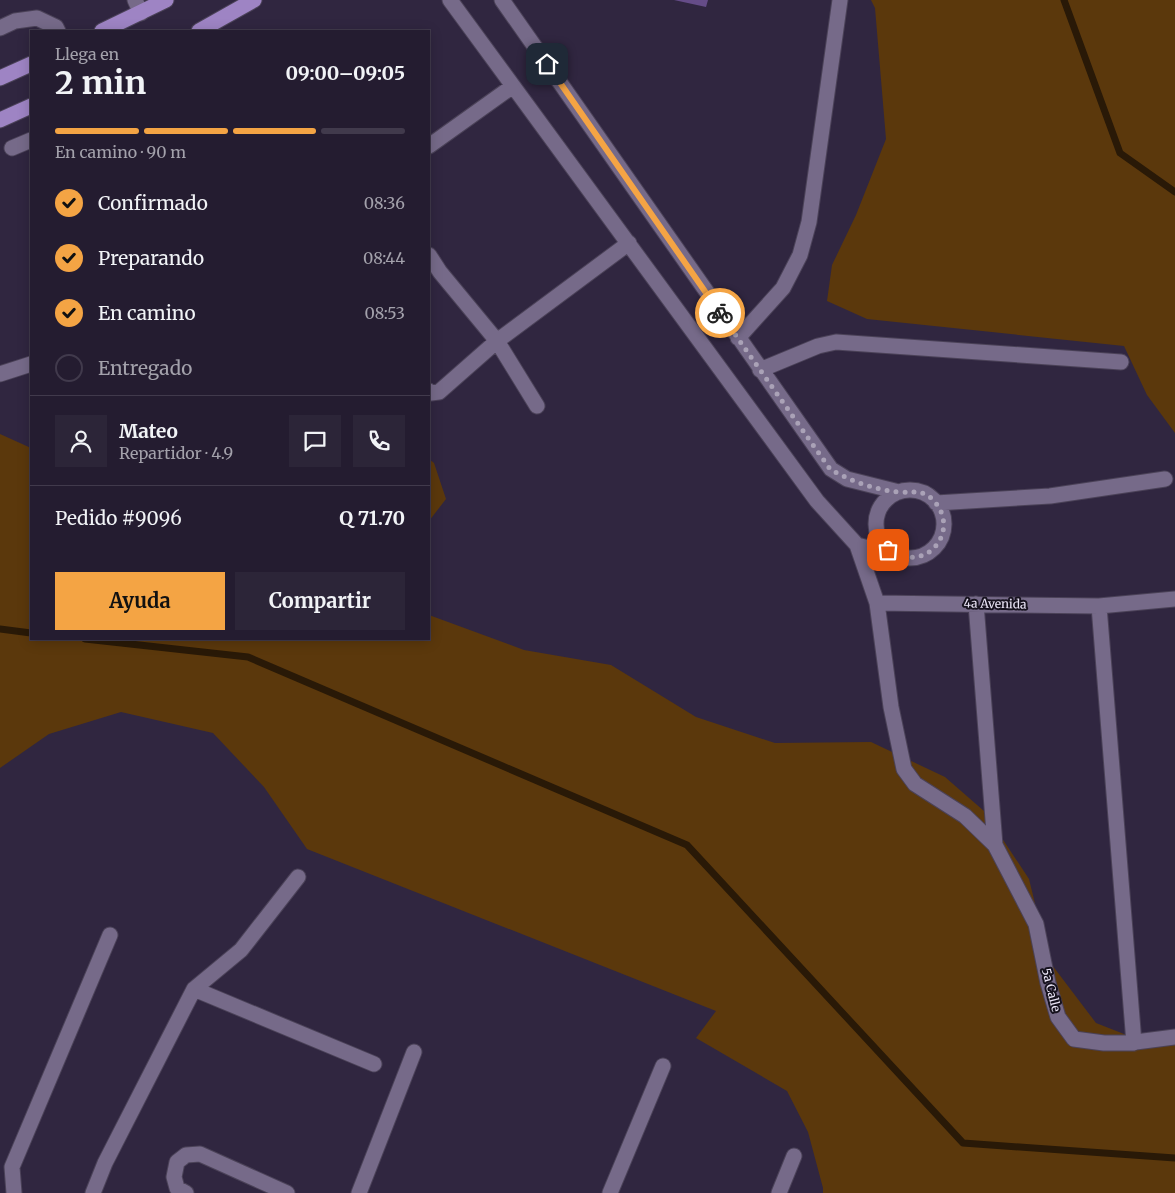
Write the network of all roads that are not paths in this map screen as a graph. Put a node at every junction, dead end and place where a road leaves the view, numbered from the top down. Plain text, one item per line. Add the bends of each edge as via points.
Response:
1 (166, 0) edge
2 (254, 0) edge
3 (450, 0) edge
4 (502, 0) edge
5 (840, 0) edge
6 (138, 6) edge
7 (0, 28) edge
8 (57, 30) edge
9 (103, 30) edge
10 (201, 30) edge
11 (30, 64) edge
12 (0, 78) edge
13 (513, 86) junction
14 (30, 106) edge
15 (0, 120) edge
16 (30, 140) edge
17 (430, 145) edge
18 (12, 148) dead end
19 (629, 244) junction
20 (430, 257) edge
21 (738, 338) junction
22 (497, 341) junction
23 (1121, 362) dead end
24 (30, 364) edge
25 (760, 370) junction
26 (0, 374) edge
27 (430, 392) edge
28 (537, 406) dead end
29 (1165, 480) dead end
30 (900, 492) junction
31 (936, 503) junction
32 (857, 545) junction
33 (895, 555) junction
34 (1175, 599) edge
35 (877, 603) junction
36 (976, 604) junction
37 (1099, 606) junction
38 (995, 845) junction
39 (298, 878) dead end
40 (110, 935) dead end
41 (194, 989) junction
42 (1175, 1037) edge
43 (1134, 1043) junction
44 (414, 1052) dead end
45 (374, 1064) dead end
46 (663, 1066) dead end
47 (794, 1156) dead end
48 (14, 1193) edge
49 (93, 1193) edge
50 (186, 1193) edge
51 (287, 1193) edge
52 (359, 1193) edge
53 (610, 1193) edge
54 (779, 1193) edge

1 - 6 main road
2 - 10 main road
3 - 13 street
4 - 21 street
5 - 21 street via 809,222 800,255 782,288
6 - 9 main road
7 - 8 street via 15,21 37,18
11 - 12 main road
13 - 17 street
13 - 19 street
14 - 15 main road
16 - 18 street
19 - 22 street
19 - 32 street via 817,501
20 - 22 street
21 - 25 street
22 - 27 street via 439,392
22 - 28 street
23 - 25 street via 836,342
24 - 26 street
25 - 30 street via 830,469 847,480
29 - 31 street via 1050,496
30 - 31 street via 919,492
30 - 33 street via 884,503 876,527 882,543
31 - 33 street via 944,522 940,541 925,555 905,558
32 - 33 street
32 - 35 street
34 - 37 street, 4a Avenida
35 - 36 street, 4a Avenida
35 - 38 street, 5a Calle via 904,770 915,784 965,816
36 - 37 street, 4a Avenida
36 - 38 street, 5a Calle
37 - 43 street
38 - 43 street, 5a Calle via 1036,924 1058,1017 1074,1039
39 - 41 street via 241,950
40 - 48 street via 12,1167
41 - 45 street
41 - 49 street via 105,1163
42 - 43 street, 5a Calle
44 - 52 street
46 - 53 street
47 - 54 street
50 - 51 street via 177,1188 174,1177 178,1162 186,1155 200,1154

